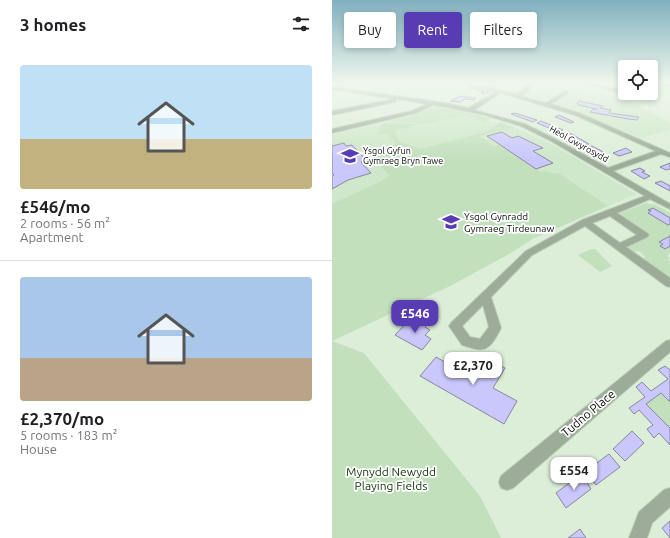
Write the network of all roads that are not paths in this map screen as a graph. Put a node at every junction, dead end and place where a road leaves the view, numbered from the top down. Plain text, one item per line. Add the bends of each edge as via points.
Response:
1 (355, 108) edge
2 (422, 108) edge
3 (459, 108) edge
4 (472, 108) edge
5 (557, 108) edge
6 (469, 110) junction
7 (332, 113) edge
8 (333, 133) edge
9 (662, 151) junction
10 (670, 155) edge
11 (607, 171) junction
12 (651, 196) junction
13 (670, 206) edge
14 (611, 213) junction
15 (585, 222) junction
16 (619, 247) junction
17 (670, 283) edge
18 (486, 298) dead end
19 (670, 345) edge
20 (507, 482) dead end
21 (670, 496) edge
22 (638, 538) edge

1 - 7 street
2 - 8 street
3 - 6 street, Heol Gwyrosydd
4 - 6 street
5 - 9 street via 577,114
6 - 11 street, Heol Gwyrosydd via 523,126
9 - 10 street
9 - 11 street
11 - 12 street, Heol Gwyrosydd
12 - 13 street, Heol Gwyrosydd
12 - 14 street
14 - 15 street
14 - 16 street via 644,235
15 - 16 street
15 - 18 street via 529,253
16 - 17 street
19 - 20 street, Tudno Place
21 - 22 street via 645,518

